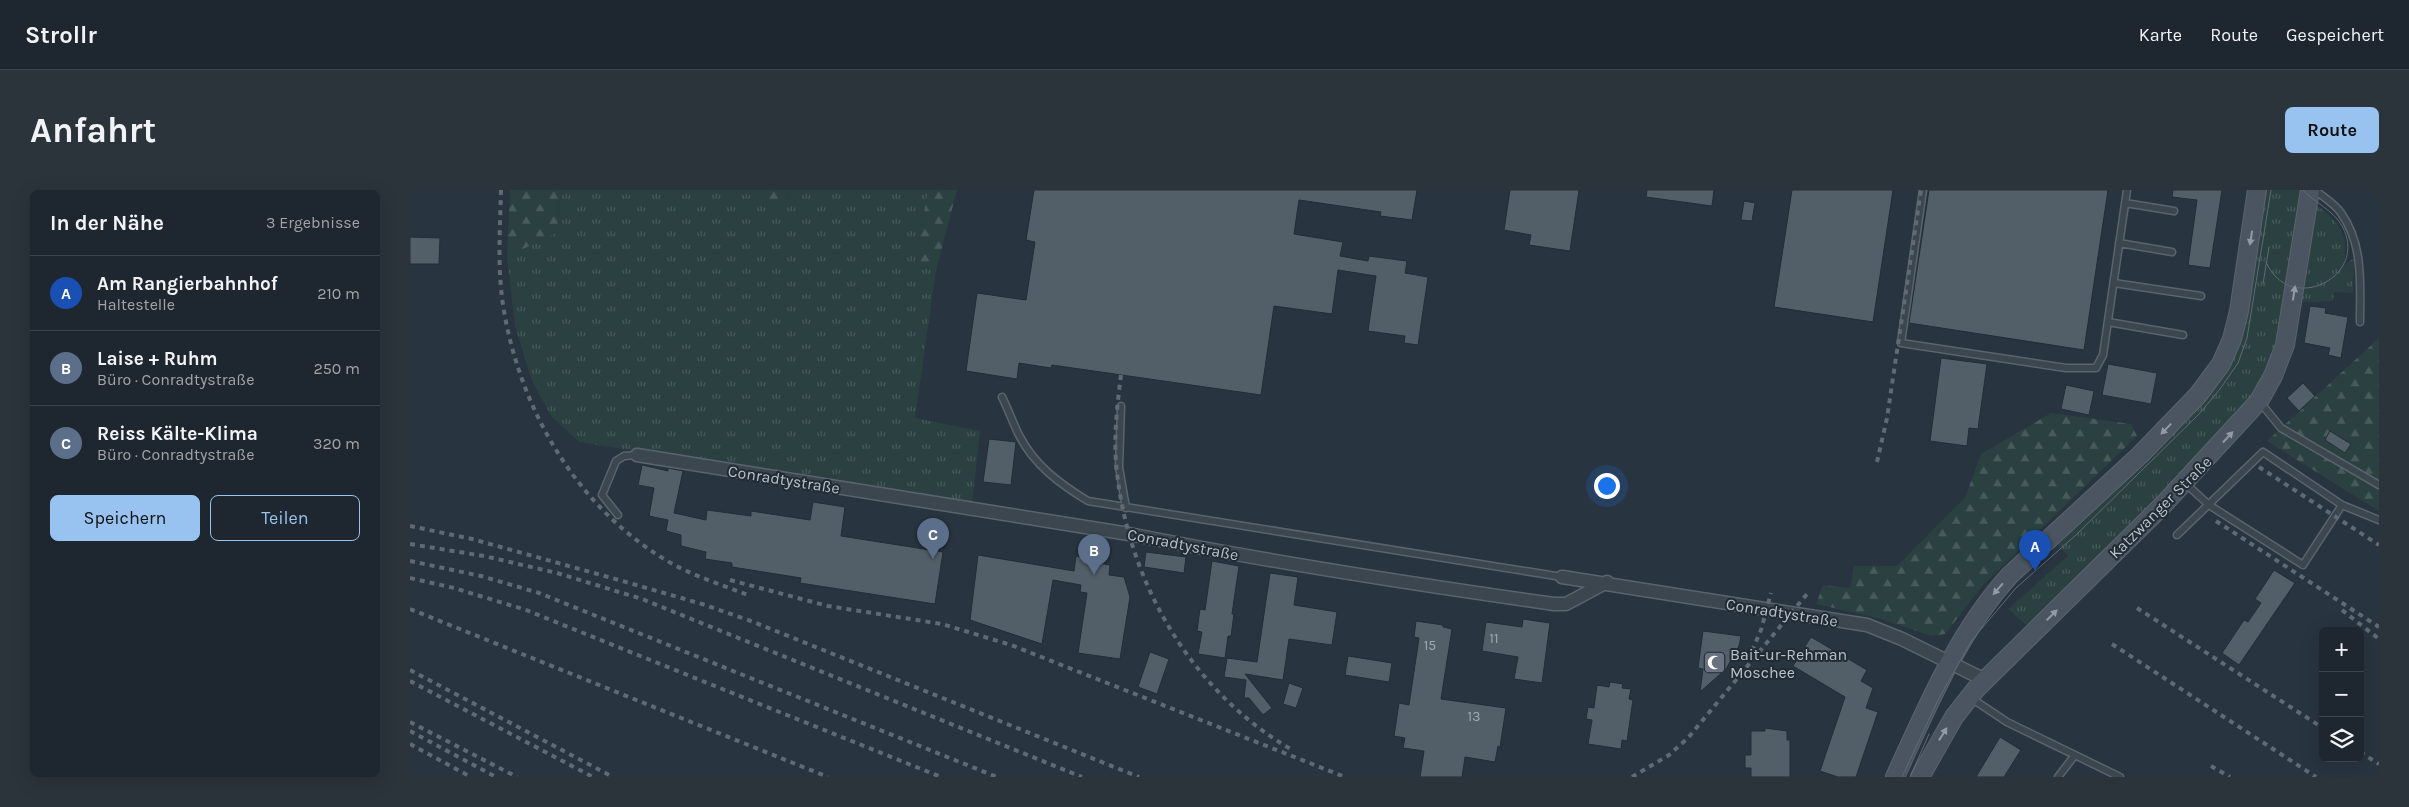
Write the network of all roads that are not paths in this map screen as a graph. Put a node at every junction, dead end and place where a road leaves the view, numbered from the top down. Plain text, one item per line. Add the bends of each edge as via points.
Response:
1 (1923, 190) edge
2 (2127, 190) edge
3 (2257, 190) edge
4 (2310, 190) edge
5 (2315, 190) edge
6 (2125, 203) junction
7 (2174, 211) dead end
8 (2119, 243) junction
9 (2172, 252) dead end
10 (2114, 283) junction
11 (2201, 296) dead end
12 (2108, 322) junction
13 (2360, 322) dead end
14 (2183, 335) dead end
15 (1002, 396) dead end
16 (2259, 401) junction
17 (1122, 406) dead end
18 (637, 455) joint
19 (2185, 482) junction
20 (2379, 485) edge
21 (2209, 505) junction
22 (2342, 505) junction
23 (1126, 508) junction
24 (618, 515) dead end
25 (2379, 520) edge
26 (2177, 535) dead end
27 (1562, 576) joint
28 (1607, 582) junction
29 (1951, 662) junction
30 (1985, 680) junction
31 (1970, 697) junction
32 (2075, 755) junction
33 (1895, 777) edge
34 (1920, 777) edge
35 (2058, 777) edge
36 (2120, 777) edge

1 - 12 lane via 1901,343 2066,368 2096,368 2103,355
2 - 6 lane
3 -> 29 main road via 2239,311 2221,364 2198,395 2140,455 1998,588 1976,617
16 -> 4 main road, Katzwanger Straße via 2285,345
5 - 13 lane via 2340,212 2350,228 2360,258
6 - 7 lane
6 - 8 lane
8 - 9 lane
8 - 10 lane
10 - 11 lane
10 - 12 lane
12 - 14 lane
15 - 23 lane via 1020,436 1054,479 1088,500
19 -> 16 main road, Katzwanger Straße
16 - 20 lane via 2281,428
17 - 23 lane via 1119,467
18 - 24 lane via 624,456 616,462 602,495
18 - 28 street, Conradtystraße via 1129,534 1408,583 1554,604 1566,604
19 - 21 lane
30 -> 19 main road, Katzwanger Straße
21 - 22 lane via 2263,452
21 - 22 lane via 2303,565
21 - 26 lane
22 - 25 lane
23 - 27 lane
27 - 28 street, Conradtystraße
28 - 29 street, Conradtystraße via 1867,625
29 - 30 street, Conradtystraße
29 - 33 main road
30 - 31 main road, Katzwanger Straße
31 - 32 lane via 2007,722
34 -> 31 main road, Katzwanger Straße via 1939,741
32 - 35 lane
32 - 36 lane

